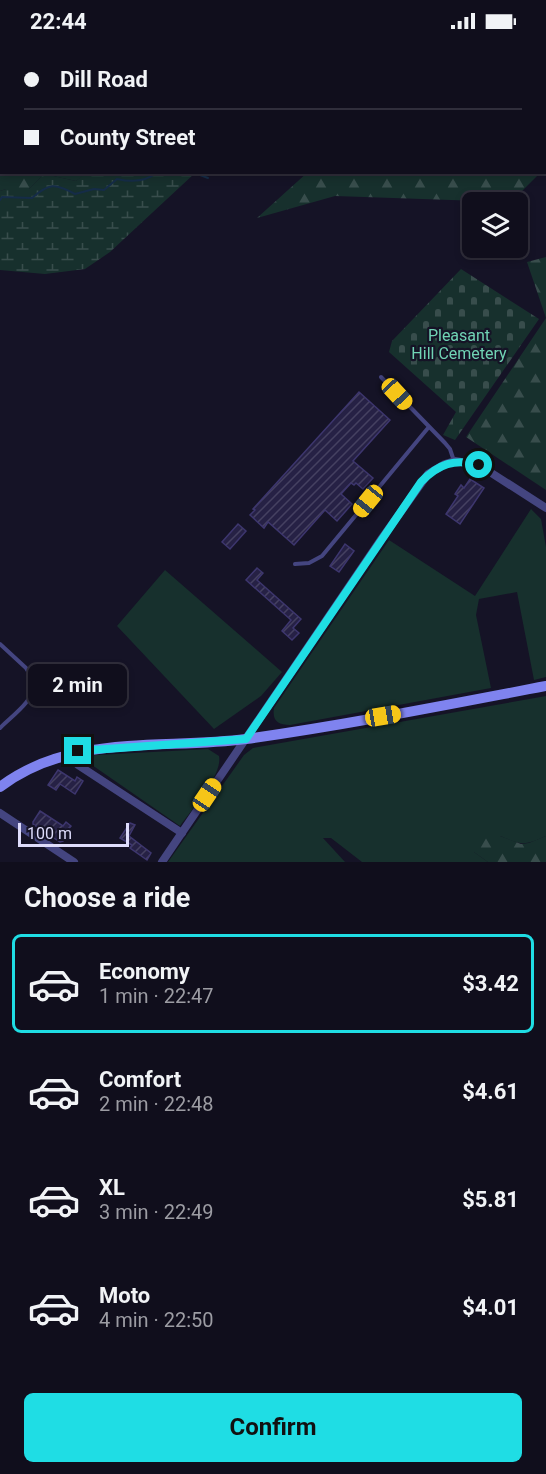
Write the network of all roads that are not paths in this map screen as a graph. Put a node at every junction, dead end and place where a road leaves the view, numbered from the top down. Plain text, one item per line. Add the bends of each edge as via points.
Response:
1 (381, 377) dead end
2 (428, 428) junction
3 (455, 461) junction
4 (546, 508) edge
5 (295, 564) dead end
6 (0, 644) edge
7 (546, 686) edge
8 (0, 728) edge
9 (246, 739) junction
10 (67, 754) junction
11 (0, 787) edge
12 (0, 813) edge
13 (182, 833) junction
14 (74, 862) edge
15 (162, 862) edge

1 - 2 lane
2 - 3 lane via 450,449
2 - 5 lane via 322,556 309,563
3 - 4 street via 488,469
3 - 9 street via 436,468 421,482
6 - 8 lane via 26,668 35,683 27,702
7 - 9 street
9 - 10 street
9 - 13 street
10 - 11 street via 30,768
10 - 13 street
12 - 14 street
13 - 15 street

